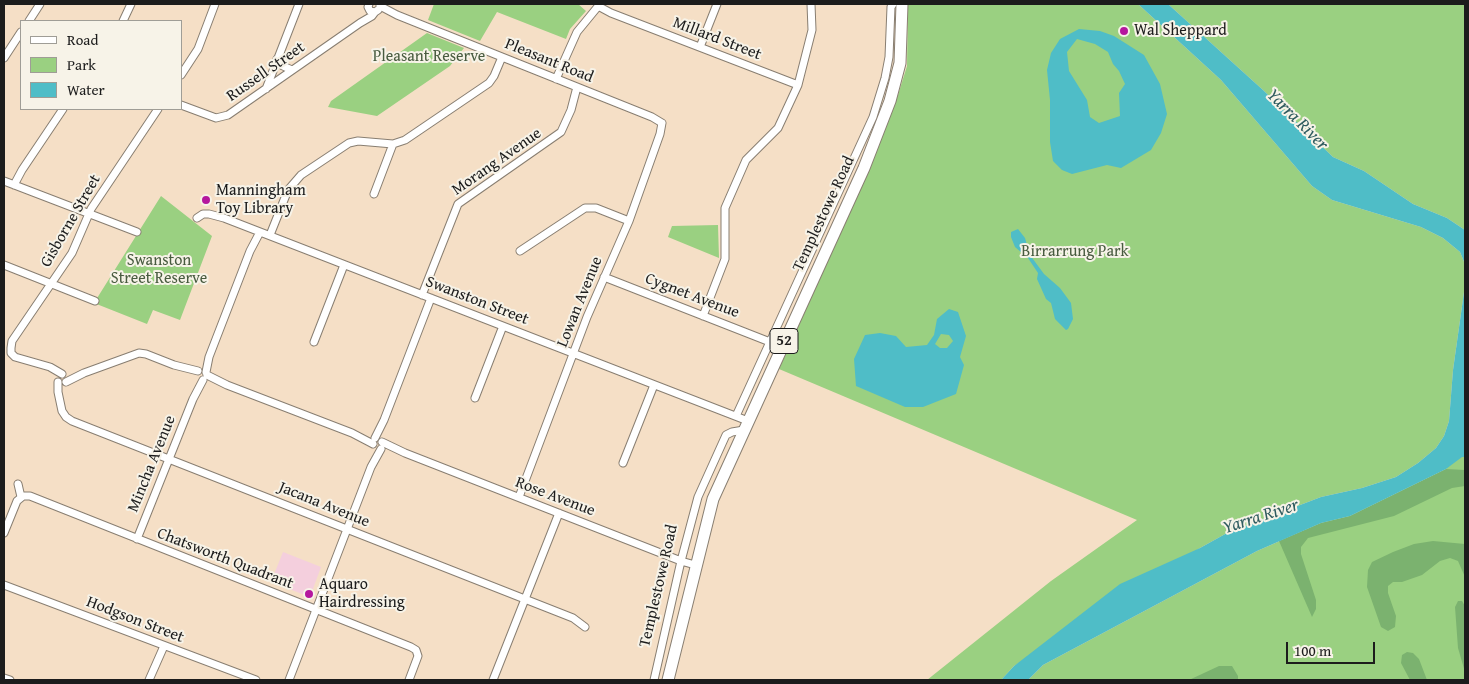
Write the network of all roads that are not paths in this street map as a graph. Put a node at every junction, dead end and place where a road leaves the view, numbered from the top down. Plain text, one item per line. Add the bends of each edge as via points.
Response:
1 (40, 4) edge
2 (131, 4) edge
3 (215, 4) edge
4 (299, 4) edge
5 (717, 4) edge
6 (811, 4) edge
7 (893, 4) edge
8 (902, 4) edge
9 (599, 5) edge
10 (372, 7) edge
11 (30, 20) edge
12 (123, 20) edge
13 (20, 34) edge
14 (700, 47) junction
15 (502, 57) junction
16 (4, 58) edge
17 (277, 59) junction
18 (292, 70) junction
19 (182, 74) edge
20 (557, 80) junction
21 (798, 85) junction
22 (579, 88) junction
23 (266, 89) junction
24 (182, 105) edge
25 (63, 110) edge
26 (157, 110) edge
27 (665, 121) joint
28 (393, 144) junction
29 (4, 181) edge
30 (14, 185) junction
31 (374, 194) dead end
32 (88, 214) junction
33 (197, 218) dead end
34 (630, 221) junction
35 (258, 231) junction
36 (137, 232) dead end
37 (270, 235) junction
38 (520, 251) dead end
39 (4, 265) edge
40 (344, 265) junction
41 (604, 277) junction
42 (51, 284) junction
43 (422, 295) junction
44 (431, 298) junction
45 (95, 301) dead end
46 (704, 316) junction
47 (503, 326) junction
48 (314, 342) dead end
49 (770, 342) junction
50 (7, 348) edge
51 (574, 353) junction
52 (202, 375) junction
53 (62, 379) junction
54 (654, 385) junction
55 (475, 398) dead end
56 (736, 416) junction
57 (746, 426) junction
58 (378, 443) junction
59 (169, 459) junction
60 (623, 463) dead end
61 (18, 484) dead end
62 (21, 497) junction
63 (519, 498) junction
64 (559, 513) junction
65 (347, 529) junction
66 (4, 533) edge
67 (137, 539) junction
68 (681, 561) junction
69 (695, 565) junction
70 (4, 585) edge
71 (525, 599) junction
72 (315, 609) junction
73 (585, 627) dead end
74 (162, 645) junction
75 (4, 678) edge
76 (10, 680) edge
77 (149, 680) edge
78 (256, 680) edge
79 (287, 680) edge
80 (409, 680) edge
81 (493, 680) edge
82 (654, 680) edge
83 (668, 680) edge

1 - 11 street
2 - 12 street
3 - 19 street via 195,54
4 - 17 street
5 - 14 street
6 - 21 street via 812,30
7 - 49 street, Templestowe Road via 889,57 873,118
8 - 57 main road, Templestowe Road / 52 via 900,64 884,120
9 - 14 street, Millard Street via 611,13
9 - 20 street via 576,32
10 - 15 street, Pleasant Road
10 - 18 street, Russell Street via 372,16
13 - 16 street
14 - 21 street, Millard Street
15 - 20 street, Pleasant Road
15 - 28 street via 494,76 485,86 405,140
17 - 18 street
17 - 23 street
18 - 23 street, Russell Street
20 - 22 street, Pleasant Road
21 - 46 street via 778,128 746,160 727,202 725,259
22 - 27 street, Pleasant Road
22 - 43 street, Morang Avenue via 558,136 458,204
23 - 24 street, Russell Street via 220,118
25 - 30 street
26 - 32 street, Gisborne Street
27 - 34 street, Lowan Avenue
28 - 31 street
28 - 37 street via 349,142 301,175 288,190
29 - 30 street
30 - 32 street
32 - 36 street
32 - 42 street, Gisborne Street via 72,253
33 - 35 street, Swanston Street via 204,214 215,215
34 - 38 street via 596,208 585,208
34 - 41 street, Lowan Avenue
35 - 37 street, Swanston Street
35 - 52 street, Mincha Avenue
37 - 40 street, Swanston Street
39 - 42 street
40 - 43 street, Swanston Street
40 - 48 street
41 - 46 street, Cygnet Avenue
41 - 51 street, Lowan Avenue
42 - 45 street
42 - 50 street, Gisborne Street
43 - 44 street, Swanston Street
44 - 47 street, Swanston Street
44 - 58 street
46 - 49 street, Cygnet Avenue
47 - 51 street, Swanston Street
47 - 55 street
49 - 56 street, Templestowe Road
50 - 53 street via 32,362 50,367
51 - 54 street, Swanston Street
51 - 63 street, Lowan Avenue
52 - 53 street, Rose Avenue via 139,353
52 - 58 street, Rose Avenue
52 - 59 street, Mincha Avenue
53 - 59 street, Jacana Avenue via 61,403 64,414 72,421
54 - 56 street, Swanston Street
54 - 60 street
56 - 57 street, Swanston Street
57 - 68 street, Templestowe Road via 726,435 698,497
57 - 69 main road, Templestowe Road / 52 via 709,508
58 - 63 street, Rose Avenue
58 - 65 street
59 - 65 street, Jacana Avenue
59 - 67 street, Mincha Avenue
61 - 62 street
62 - 66 street
62 - 67 street, Chatsworth Quadrant via 30,496
63 - 64 street, Rose Avenue
64 - 68 street, Rose Avenue
64 - 71 street
65 - 71 street, Jacana Avenue
65 - 72 street
67 - 72 street, Chatsworth Quadrant
68 - 69 street, Rose Avenue
68 - 82 street, Templestowe Road
69 - 83 main road, Templestowe Road / 52
70 - 74 street, Hodgson Street
71 - 73 street, Jacana Avenue via 573,618
71 - 81 street
72 - 79 street
72 - 80 street, Chatsworth Quadrant via 421,651
74 - 77 street
74 - 78 street, Hodgson Street
75 - 76 street

